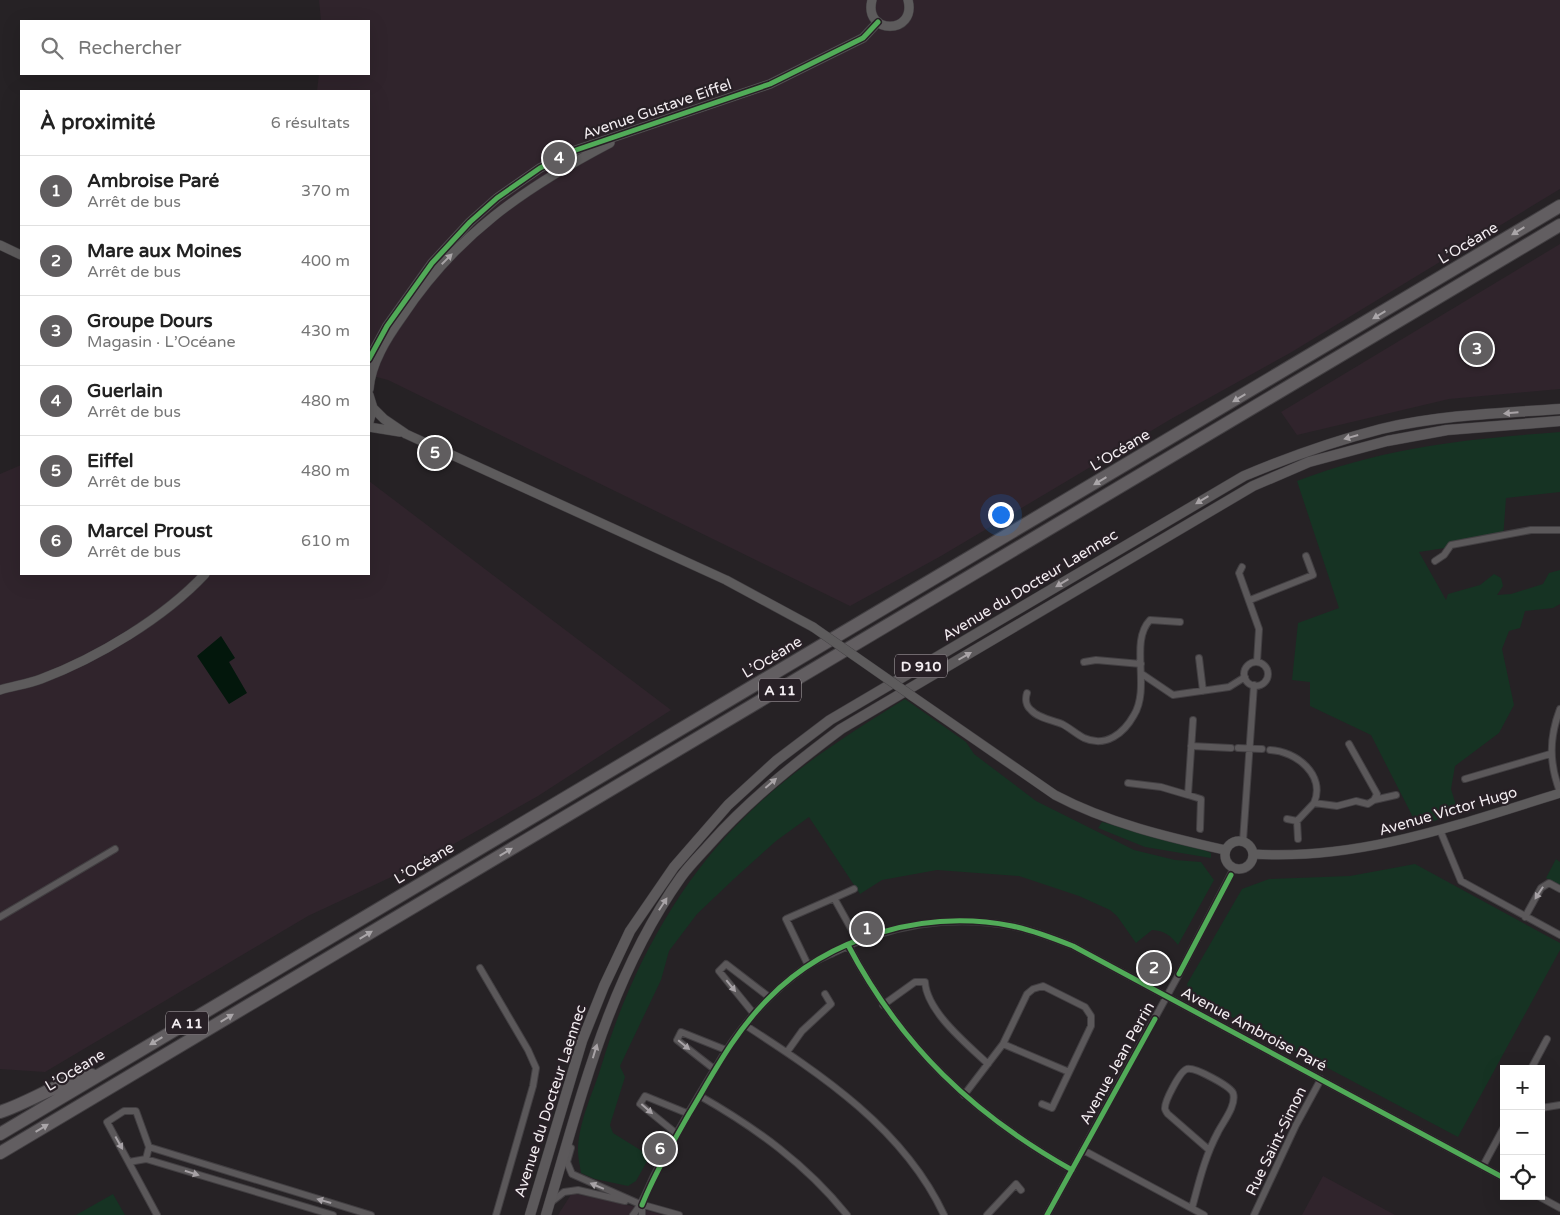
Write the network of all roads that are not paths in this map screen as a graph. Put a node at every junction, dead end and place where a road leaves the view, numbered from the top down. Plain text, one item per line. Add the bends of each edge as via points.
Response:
1 (872, 0) edge
2 (908, 0) edge
3 (878, 22) junction
4 (634, 130) junction
5 (542, 173) dead end
6 (528, 189) junction
7 (1560, 206) edge
8 (1560, 225) edge
9 (0, 245) edge
10 (20, 255) edge
11 (370, 357) edge
12 (370, 385) edge
13 (370, 398) edge
14 (373, 408) junction
15 (1560, 409) edge
16 (370, 418) edge
17 (1560, 421) edge
18 (370, 427) edge
19 (406, 434) junction
20 (1560, 530) edge
21 (1306, 556) dead end
22 (1435, 561) dead end
23 (1242, 567) dead end
24 (204, 575) edge
25 (1250, 600) junction
26 (1180, 622) dead end
27 (1200, 658) dead end
28 (1084, 662) dead end
29 (1257, 662) junction
30 (1141, 664) junction
31 (1142, 674) junction
32 (1245, 677) junction
33 (1254, 685) junction
34 (0, 690) edge
35 (1203, 691) junction
36 (1027, 693) dead end
37 (1560, 709) edge
38 (1193, 720) dead end
39 (1349, 744) dead end
40 (1191, 746) junction
41 (1250, 749) junction
42 (1262, 749) dead end
43 (1270, 750) dead end
44 (1550, 754) junction
45 (1466, 780) dead end
46 (1128, 784) dead end
47 (1560, 792) edge
48 (1188, 794) junction
49 (1396, 795) dead end
50 (1374, 800) junction
51 (1314, 803) junction
52 (1286, 819) dead end
53 (1298, 821) junction
54 (1200, 830) dead end
55 (1440, 830) junction
56 (1298, 839) dead end
57 (1243, 841) junction
58 (115, 849) dead end
59 (1225, 850) junction
60 (1253, 854) junction
61 (1234, 868) junction
62 (854, 889) dead end
63 (1560, 889) edge
64 (834, 898) junction
65 (0, 917) edge
66 (1526, 917) junction
67 (1560, 935) edge
68 (858, 940) junction
69 (848, 945) junction
70 (808, 965) junction
71 (480, 968) dead end
72 (824, 994) dead end
73 (1167, 996) junction
74 (769, 997) junction
75 (884, 1005) junction
76 (754, 1014) junction
77 (745, 1025) junction
78 (1547, 1039) dead end
79 (1003, 1044) junction
80 (726, 1050) junction
81 (787, 1052) junction
82 (988, 1064) junction
83 (1533, 1065) edge
84 (714, 1070) junction
85 (1069, 1072) junction
86 (102, 1074) junction
87 (1321, 1079) junction
88 (586, 1083) junction
89 (964, 1095) junction
90 (700, 1096) junction
91 (1042, 1104) dead end
92 (1560, 1105) edge
93 (1545, 1107) edge
94 (0, 1112) edge
95 (690, 1114) junction
96 (0, 1134) edge
97 (677, 1134) junction
98 (1500, 1134) edge
99 (149, 1147) junction
100 (1083, 1150) junction
101 (1208, 1150) junction
102 (160, 1151) junction
103 (0, 1153) edge
104 (146, 1159) junction
105 (129, 1162) junction
106 (156, 1162) junction
107 (1482, 1166) junction
108 (1072, 1170) junction
109 (1500, 1176) edge
110 (1022, 1190) dead end
111 (1545, 1200) edge
112 (550, 1204) junction
113 (642, 1205) junction
114 (1192, 1208) junction
115 (1560, 1208) edge
116 (1050, 1214) edge
117 (157, 1215) edge
118 (333, 1215) edge
119 (371, 1215) edge
120 (496, 1215) edge
121 (530, 1215) edge
122 (546, 1215) edge
123 (633, 1215) edge
124 (642, 1215) edge
125 (679, 1215) edge
126 (847, 1215) edge
127 (944, 1215) edge
128 (986, 1215) edge
129 (1204, 1215) edge
130 (1254, 1215) edge

1 - 3 main road via 871,12
2 - 3 main road via 908,14 901,23 889,26
3 - 4 main road, Avenue Gustave Eiffel via 863,38 770,84
4 - 6 main road, Avenue Gustave Eiffel
4 - 11 main road, Avenue Gustave Eiffel via 576,150 540,168 470,222 427,270
5 - 6 main road
12 -> 6 main road, Avenue Gustave Eiffel via 376,362 391,332 436,270 492,216
7 -> 86 highway, L’Océane / A 11
103 -> 8 highway, A 11
9 - 10 main road
13 - 14 main road
14 - 16 main road
14 - 19 main road
15 -> 121 main road, Avenue du Docteur Laennec / D 910 via 1445,418 1382,429 1303,451 1244,476 830,720 776,761 728,805 674,867 630,931 582,1041
88 -> 17 main road, Avenue du Docteur Laennec / D 910 via 620,985 642,937 682,876 737,813 787,769 841,729 1253,486 1309,462 1387,441 1447,430
18 - 19 main road
19 - 59 main road, bridge via 726,580 813,627 1055,796 1100,817
20 - 22 street via 1531,530 1451,545
21 - 25 street via 1313,575
23 - 25 street via 1239,573
24 - 34 main road via 168,607 108,646 41,679
25 - 29 street via 1259,629
26 - 30 street via 1150,620 1144,627
27 - 35 street
28 - 30 street
29 - 32 street via 1248,664
29 - 33 street via 1265,665 1268,676 1264,683
30 - 31 street
31 - 35 street via 1173,695
31 - 36 street via 1134,716 1118,736 1106,740 1086,739 1063,725 1038,716 1029,709 1025,699
32 - 33 street
32 - 35 street via 1228,687
33 - 41 street
37 - 44 street
38 - 40 street
39 - 50 street via 1378,794
40 - 41 street
40 - 48 street
41 - 42 street
41 - 57 street
43 - 51 street via 1292,754 1310,770 1318,795
44 - 45 street
44 - 47 street
46 - 48 street
47 - 55 main road, Avenue Victor Hugo
48 - 54 street via 1201,799
49 - 50 street
50 - 51 street via 1368,804 1356,801 1337,806
51 - 53 street
52 - 53 street
53 - 56 street
55 - 60 main road, Avenue Victor Hugo via 1362,848
55 - 66 street via 1461,882
57 - 59 main road via 1234,841
57 - 60 main road
58 - 65 street
59 - 61 main road via 1225,859
60 - 61 main road via 1247,866
61 - 73 street, Avenue Jean Perrin
62 - 64 street
63 -> 66 street via 1549,883 1541,888
64 - 68 street
64 - 70 street via 786,919
66 - 67 street
68 - 69 street, Avenue Ambroise Paré
68 - 73 street, Avenue Ambroise Paré via 908,926 941,922 976,921 1012,926 1073,946
69 - 70 street, Avenue Ambroise Paré
69 - 75 street
70 - 74 street, Avenue Ambroise Paré
71 - 120 street via 536,1068
72 - 81 street via 831,1004 802,1031
73 - 87 street, Avenue Ambroise Paré
73 - 100 street, Avenue Jean Perrin
74 - 76 street, Avenue Ambroise Paré
74 -> 76 street via 726,964 719,971
75 - 82 street via 915,982 925,982 926,994 950,1027
75 - 89 street via 929,1063
76 - 77 street, Avenue Ambroise Paré
77 - 80 street, Avenue Ambroise Paré
77 - 81 street
78 - 83 street
79 - 82 street
79 - 85 street
79 - 85 street via 1027,994 1043,986 1085,1007 1091,1016 1091,1026
80 - 84 street, Avenue Ambroise Paré
80 -> 84 street via 681,1032 677,1040
81 - 127 street via 837,1089 887,1133 926,1183
82 - 89 street
84 - 90 street, Avenue Ambroise Paré
85 - 91 street via 1052,1108
86 - 94 highway via 76,1078 20,1106
86 - 96 highway, L’Océane / A 11
87 - 107 street, Avenue Ambroise Paré
87 - 130 street, Rue Saint-Simon
88 - 112 main road, Avenue du Docteur Laennec / D 910
113 -> 88 street via 572,1174 567,1162
89 - 108 street via 1012,1134
90 - 95 street, Avenue Ambroise Paré
90 - 126 street via 787,1153 829,1192
92 - 93 street
95 - 97 street, Avenue Ambroise Paré
95 -> 97 street via 645,1096 640,1104
97 - 113 street, Avenue Ambroise Paré
98 - 107 street
99 - 102 street
99 - 104 street
99 -> 105 street via 136,1111 124,1111 107,1122
100 - 108 street, Avenue Jean Perrin
100 - 114 street
101 - 101 street via 1233,1104 1234,1095 1230,1088 1195,1069 1187,1069 1173,1087 1165,1109
101 - 114 street
102 - 106 street
119 -> 102 street
104 - 105 street
104 - 106 street
105 - 117 street
106 -> 118 street
107 - 109 street, Avenue Ambroise Paré
108 - 116 street, Avenue Jean Perrin
110 - 128 street via 1016,1184
111 - 115 street
112 - 113 street via 564,1192 578,1190
112 - 122 main road, Avenue du Docteur Laennec / D 910
113 - 123 street
113 - 124 street
113 - 125 street
114 - 129 street

